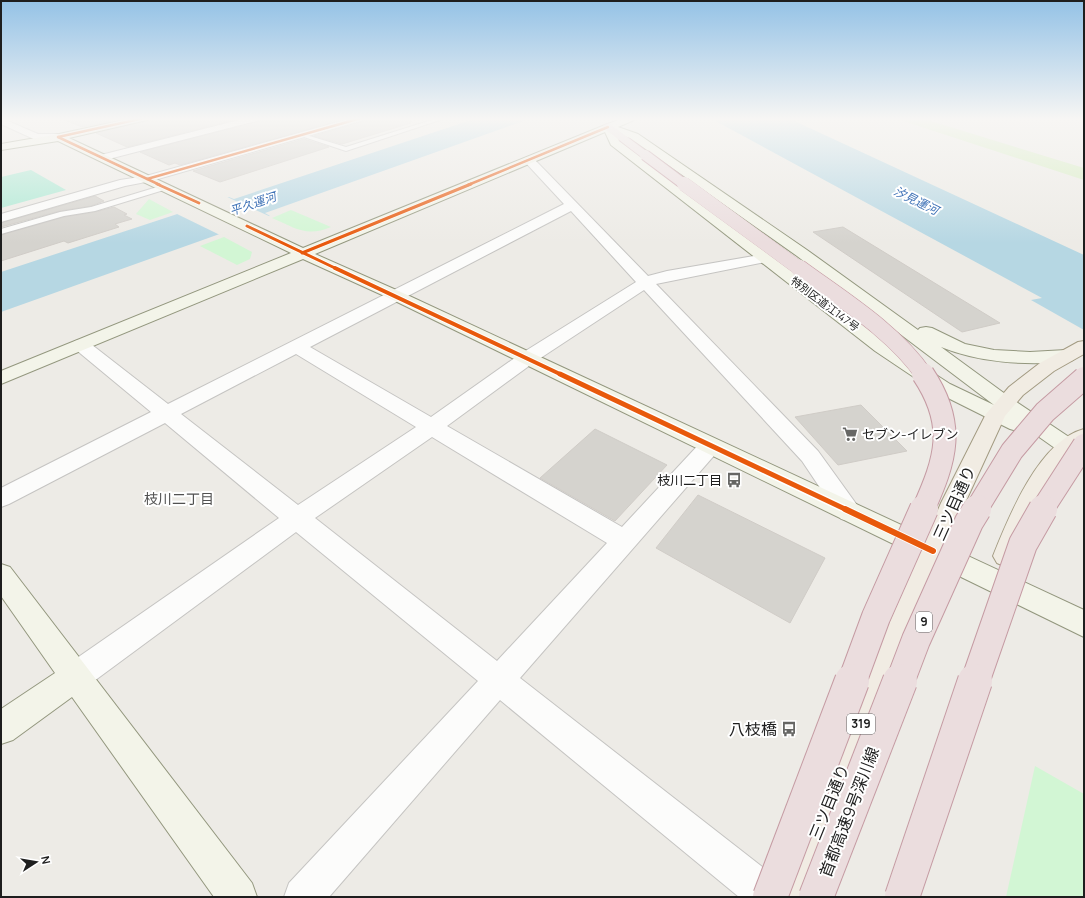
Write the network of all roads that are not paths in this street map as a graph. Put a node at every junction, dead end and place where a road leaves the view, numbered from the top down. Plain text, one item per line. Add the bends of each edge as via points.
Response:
1 (105, 160) edge
2 (214, 160) edge
3 (529, 160) joint
4 (637, 160) edge
5 (652, 160) edge
6 (668, 160) edge
7 (147, 179) junction
8 (164, 187) junction
9 (574, 205) junction
10 (1, 218) edge
11 (1, 232) edge
12 (802, 253) junction
13 (302, 254) junction
14 (765, 258) junction
15 (646, 282) junction
16 (397, 296) junction
17 (81, 344) junction
18 (297, 347) junction
19 (1075, 351) edge
20 (526, 359) junction
21 (1, 378) edge
22 (1084, 378) edge
23 (1000, 409) junction
24 (167, 414) junction
25 (431, 427) junction
26 (710, 446) junction
27 (1080, 446) edge
28 (1, 498) edge
29 (850, 512) junction
30 (297, 518) junction
31 (624, 542) junction
32 (933, 551) junction
33 (1, 575) edge
34 (997, 582) junction
35 (1084, 624) edge
36 (75, 677) junction
37 (499, 680) junction
38 (1, 728) edge
39 (238, 897) edge
40 (303, 897) edge
41 (769, 897) edge
42 (790, 897) edge
43 (816, 897) edge
44 (892, 897) edge
45 (902, 897) edge

1 - 7 street
2 - 7 street
3 - 9 street
3 - 13 street
4 - 14 street, 特別区道江147号
5 - 41 highway, bridge via 890,337 914,362 933,389 943,417 945,447 937,479 876,617
6 - 12 street, 特別区道江147号
7 - 8 street
7 - 10 street via 124,183
8 - 11 lane via 92,209 63,214
8 - 13 street
9 - 15 street
9 - 16 street
12 - 19 street, 特別区道江147号 via 933,337 954,346 1006,358 1031,359
12 - 23 street, 特別区道江147号
13 - 16 street
13 - 17 street
14 - 15 street
14 - 23 street, 特別区道江147号 via 881,347 943,388
15 - 20 street
15 - 29 street via 810,456
16 - 18 street
16 - 20 street
17 - 21 street
17 - 24 street
18 - 24 street
18 - 25 street
19 - 23 main road, 三ツ目通り / 319 via 1047,367 1016,391
20 - 25 street
20 - 26 street
22 - 43 highway, 首都高速9号深川線 / 9, bridge via 1045,412 1012,451 969,522 916,640
23 - 27 street, 特別区道江147号
23 - 32 main road, 三ツ目通り / 319 via 953,503
24 - 28 street
24 - 30 street
25 - 30 street
25 - 31 street
26 - 29 street
26 - 31 street
27 - 34 main road via 1045,474 1026,505
27 - 45 highway, bridge via 1023,544
29 - 32 street
30 - 36 street
30 - 37 street
31 - 37 street
32 - 34 street
32 - 42 main road, 三ツ目通り / 319
33 - 36 street
34 - 35 street
34 - 44 main road
36 - 38 street
36 - 39 street
37 - 40 street
37 - 41 street

